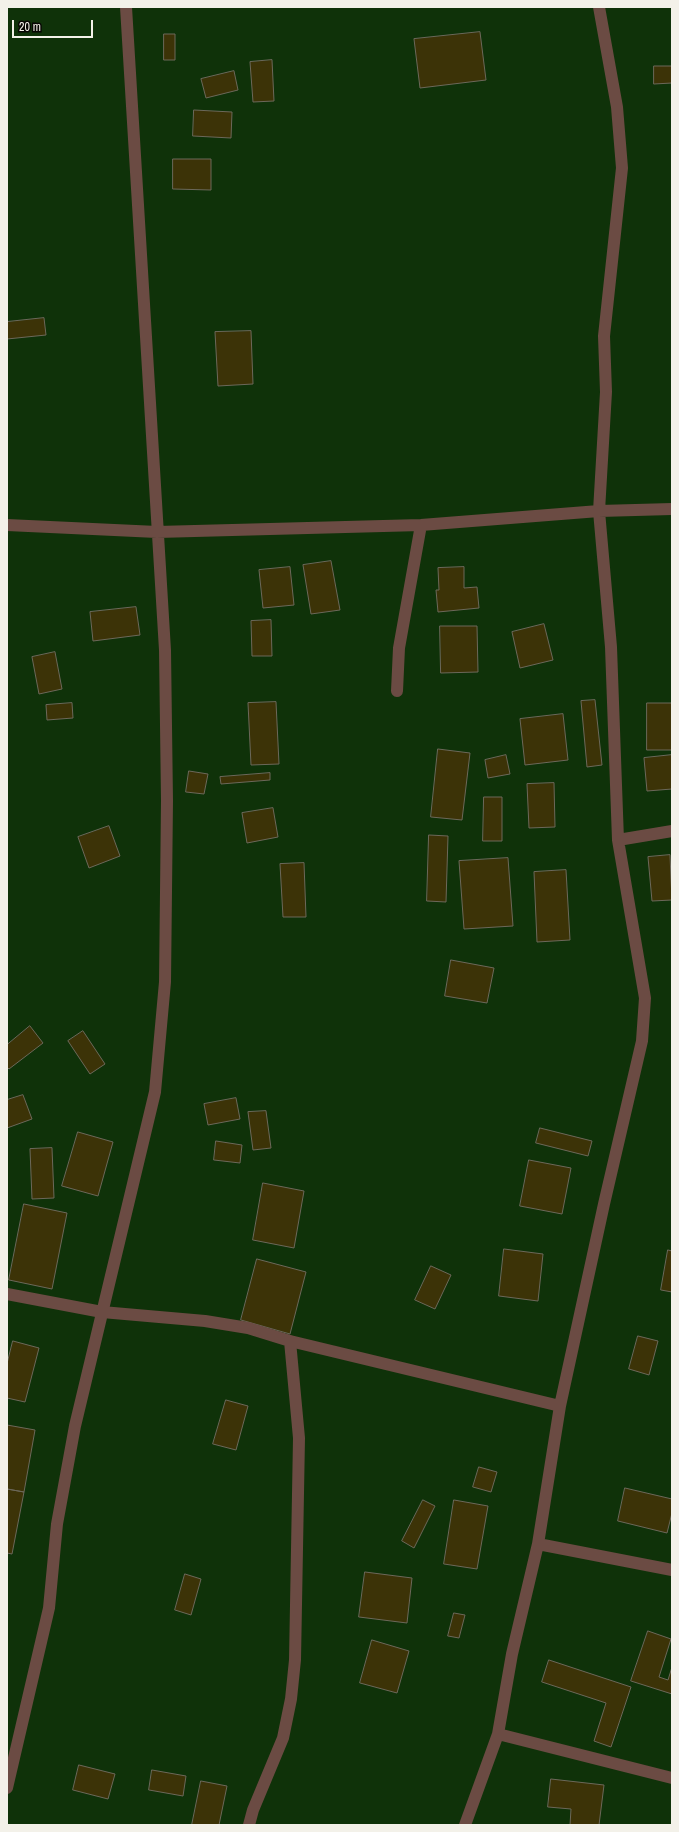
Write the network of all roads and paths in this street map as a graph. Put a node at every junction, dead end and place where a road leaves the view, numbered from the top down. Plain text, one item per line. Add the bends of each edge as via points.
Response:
1 (126, 7) edge
2 (599, 7) edge
3 (672, 509) edge
4 (600, 511) junction
5 (7, 525) edge
6 (421, 525) junction
7 (157, 532) junction
8 (397, 691) dead end
9 (672, 831) edge
10 (618, 840) junction
11 (7, 1294) edge
12 (102, 1312) junction
13 (290, 1341) junction
14 (560, 1406) junction
15 (538, 1544) junction
16 (672, 1570) edge
17 (498, 1734) junction
18 (672, 1778) edge
19 (7, 1788) edge
20 (249, 1825) edge
21 (465, 1825) edge

1 - 7 street
2 - 4 street via 617,107 622,168 604,336 606,392
3 - 4 street
4 - 6 street
4 - 10 street via 611,647
5 - 7 street
6 - 7 street
6 - 8 street via 399,648
7 - 12 street via 166,650 164,982 155,1092
9 - 10 street
10 - 14 street via 645,998 642,1041
11 - 12 street
12 - 13 street via 205,1321 248,1328
12 - 19 street via 75,1426 60,1509 49,1608
13 - 14 street
13 - 20 street via 299,1438 295,1660 283,1738
14 - 15 street
15 - 16 street
15 - 17 street via 512,1654
17 - 18 street
17 - 21 street

